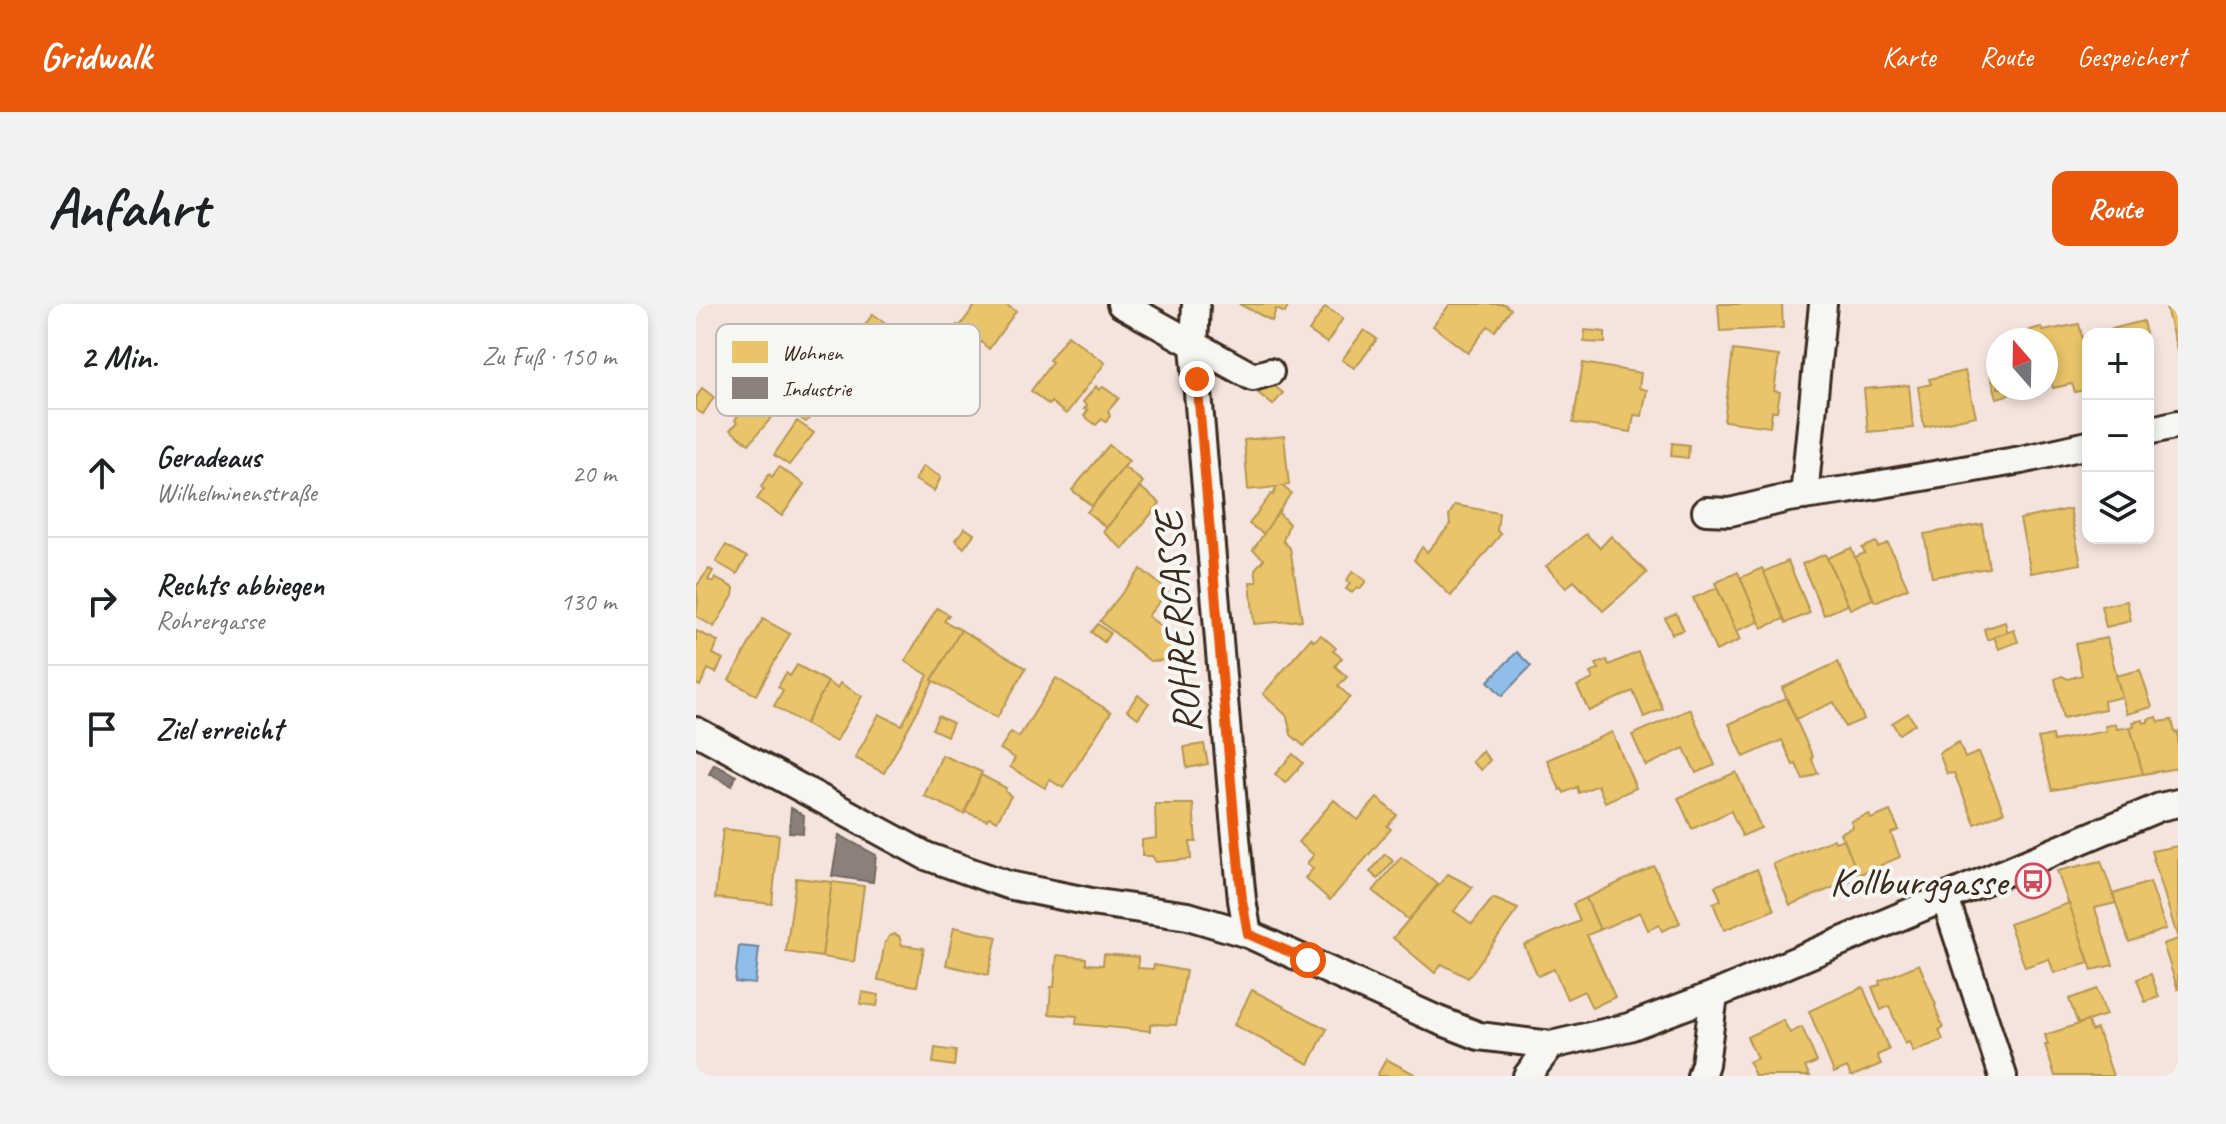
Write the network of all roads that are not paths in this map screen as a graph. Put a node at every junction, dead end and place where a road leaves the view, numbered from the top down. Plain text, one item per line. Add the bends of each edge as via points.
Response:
1 (1121, 304) edge
2 (1196, 304) edge
3 (1823, 304) edge
4 (1194, 346) junction
5 (1270, 372) dead end
6 (2178, 424) edge
7 (2154, 430) edge
8 (2082, 446) edge
9 (1804, 496) junction
10 (1706, 511) dead end
11 (696, 731) edge
12 (2178, 803) edge
13 (1945, 898) junction
14 (1248, 934) junction
15 (1714, 995) junction
16 (1551, 1045) junction
17 (1527, 1076) edge
18 (1701, 1076) edge
19 (2003, 1076) edge

1 - 4 street
2 - 4 street, ROHRERGASSE
3 - 9 street
4 - 5 street via 1253,377
4 - 14 street, ROHRERGASSE
6 - 7 street
8 - 9 street
9 - 10 street via 1730,512
11 - 14 street via 926,856 1008,885 1188,916
12 - 13 street
13 - 15 street
13 - 19 street
14 - 16 street via 1479,1036
15 - 16 street via 1629,1027
15 - 18 street
16 - 17 street

